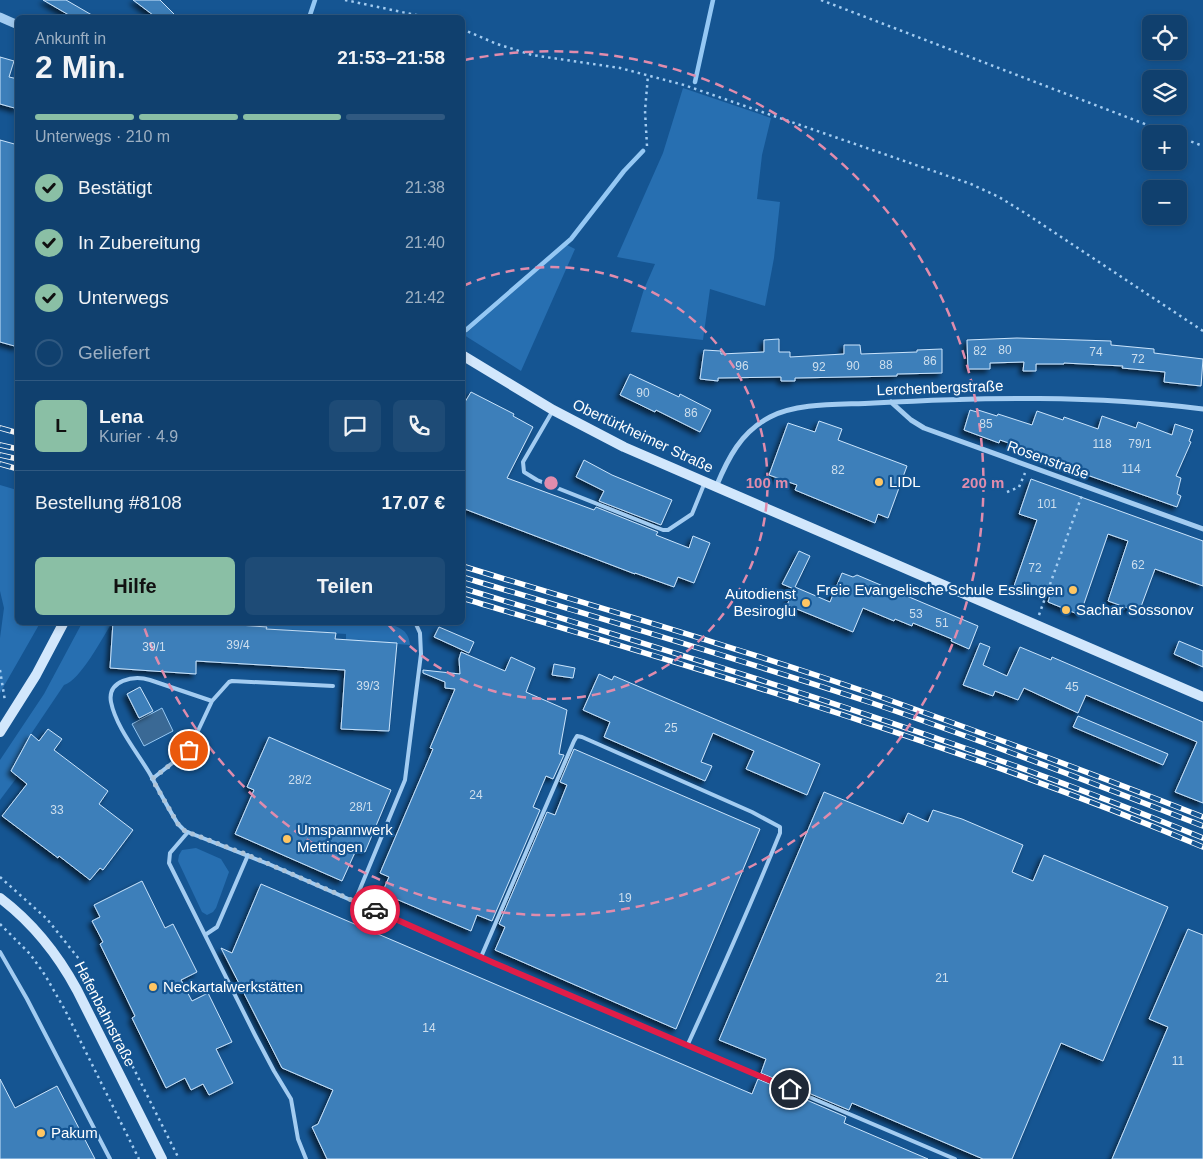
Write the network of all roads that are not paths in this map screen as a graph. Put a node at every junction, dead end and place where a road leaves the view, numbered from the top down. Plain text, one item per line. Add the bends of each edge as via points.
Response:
1 (0, 18) edge
2 (15, 24) edge
3 (465, 357) edge
4 (891, 402) junction
5 (1203, 409) edge
6 (554, 410) junction
7 (705, 482) junction
8 (716, 487) junction
9 (1203, 529) edge
10 (416, 625) edge
11 (62, 627) edge
12 (333, 686) dead end
13 (1203, 698) edge
14 (212, 701) junction
15 (0, 732) edge
16 (152, 779) junction
17 (188, 832) junction
18 (248, 855) junction
19 (0, 898) edge
20 (355, 901) junction
21 (204, 935) junction
22 (0, 952) edge
23 (481, 957) junction
24 (688, 1044) junction
25 (110, 1159) edge
26 (162, 1159) edge
27 (306, 1159) edge
28 (955, 1159) edge

1 - 2 street
3 - 6 main road, Obertürkheimer Straße
4 - 5 street, Lerchenbergstraße via 974,398 1065,399
4 - 8 street, Lerchenbergstraße via 792,409 769,417 741,439
4 - 9 street, Rosenstraße via 919,425
6 - 7 main road, Obertürkheimer Straße via 624,447
6 - 7 lane via 523,462 524,472 537,480 665,530 692,514
7 - 8 main road, Obertürkheimer Straße
8 - 13 main road, Obertürkheimer Straße
10 - 20 lane via 422,654 405,780
11 - 15 main road
12 - 14 lane via 232,680
14 - 16 lane via 189,750
14 - 16 lane via 144,678 124,680 116,686 111,699 114,713
16 - 17 lane via 178,824
17 - 18 lane
17 - 21 lane via 172,850 169,860
18 - 20 lane
18 - 21 lane via 217,926
19 - 26 main road, Hafenbahnstraße via 38,932 67,971
20 - 23 lane
21 - 27 lane via 291,1099 298,1139
22 - 25 lane
23 - 24 lane
23 - 24 lane via 574,740 577,736 582,737 780,826 759,884
24 - 28 lane

